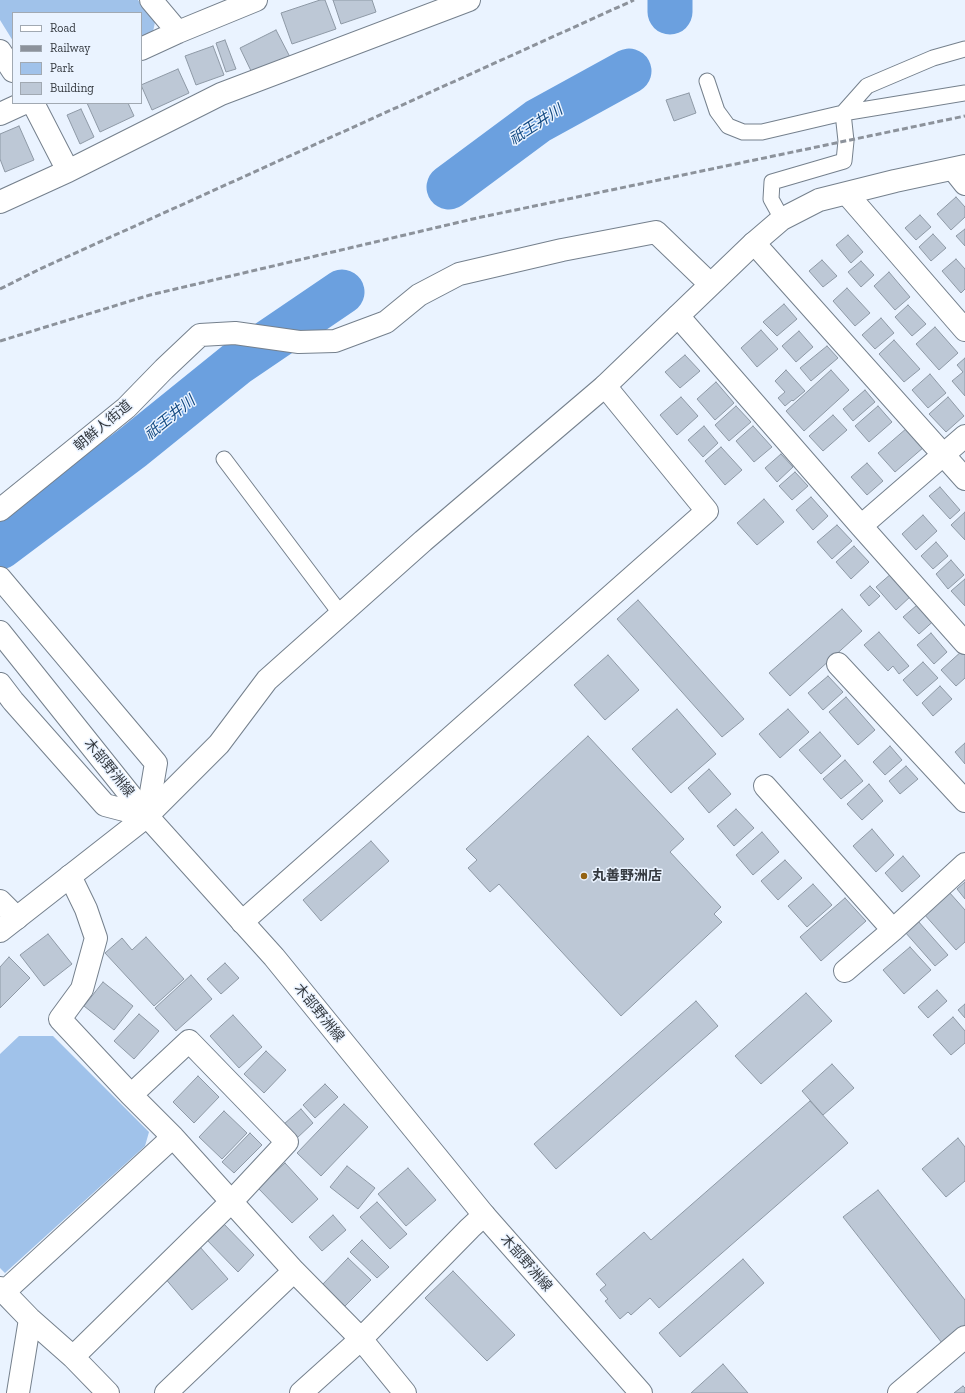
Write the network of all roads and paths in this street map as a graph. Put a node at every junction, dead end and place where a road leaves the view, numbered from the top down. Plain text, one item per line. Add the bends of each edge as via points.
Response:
1 (151, 0) edge
2 (256, 0) edge
3 (469, 0) edge
4 (178, 32) junction
5 (142, 49) edge
6 (965, 49) edge
7 (0, 51) edge
8 (12, 69) edge
9 (707, 81) dead end
10 (965, 93) edge
11 (22, 104) edge
12 (34, 104) edge
13 (843, 113) junction
14 (0, 114) edge
15 (68, 171) junction
16 (961, 173) edge
17 (847, 194) junction
18 (0, 202) edge
19 (782, 218) junction
20 (754, 243) junction
21 (710, 284) junction
22 (678, 316) junction
23 (965, 330) edge
24 (605, 386) junction
25 (965, 436) edge
26 (944, 454) junction
27 (224, 459) dead end
28 (965, 479) edge
29 (0, 510) edge
30 (861, 526) junction
31 (0, 578) edge
32 (340, 613) junction
33 (0, 632) edge
34 (965, 643) edge
35 (838, 664) dead end
36 (0, 684) edge
37 (765, 786) dead end
38 (965, 801) edge
39 (147, 816) junction
40 (965, 864) edge
41 (70, 876) junction
42 (0, 901) edge
43 (17, 918) junction
44 (242, 922) junction
45 (893, 930) junction
46 (0, 931) edge
47 (845, 972) dead end
48 (131, 1095) junction
49 (173, 1137) junction
50 (232, 1201) junction
51 (484, 1215) junction
52 (294, 1271) junction
53 (2, 1290) edge
54 (30, 1318) junction
55 (964, 1338) edge
56 (361, 1339) junction
57 (73, 1356) junction
58 (18, 1393) edge
59 (108, 1393) edge
60 (166, 1393) edge
61 (301, 1393) edge
62 (405, 1393) edge
63 (641, 1393) edge
64 (899, 1393) edge

1 - 4 street
2 - 4 street
3 - 15 street via 221,94
4 - 5 street
6 - 13 lane via 933,58 867,86
7 - 8 street
9 - 13 lane via 717,111 728,126 742,132 762,132
10 - 13 lane
11 - 14 street
12 - 15 street
13 - 19 lane via 846,141 844,161 772,182 771,199
15 - 18 street
16 - 17 street via 895,181
17 - 19 street via 819,200
17 - 23 street
19 - 20 street
20 - 21 street
20 - 26 street
21 - 22 street
21 - 29 street, 朝鮮人街道 via 656,232 459,274 419,295 386,322 335,341 299,342 235,333 200,335 126,408
22 - 24 street
22 - 30 street
24 - 32 street
24 - 44 street via 707,511
25 - 26 street
26 - 28 street
26 - 30 street
27 - 32 lane
30 - 34 street
31 - 39 street via 156,763
32 - 39 street via 266,680 219,744
33 - 39 street, 木部野洲線
35 - 38 street
36 - 39 street via 105,805
37 - 45 street
39 - 41 street
39 - 44 street, 木部野洲線
40 - 45 street
41 - 43 street
41 - 48 street via 96,938 82,990 60,1019
42 - 43 street
43 - 46 street
44 - 51 street, 木部野洲線 via 274,957
45 - 47 street
48 - 49 street
48 - 50 street via 189,1041 287,1142
49 - 50 street
49 - 53 street
50 - 52 street
50 - 57 street
51 - 56 street
51 - 63 street, 木部野洲線
52 - 56 street
52 - 60 street
53 - 54 street
54 - 57 street
54 - 58 street
55 - 64 street
56 - 61 street
56 - 62 street
57 - 59 street

